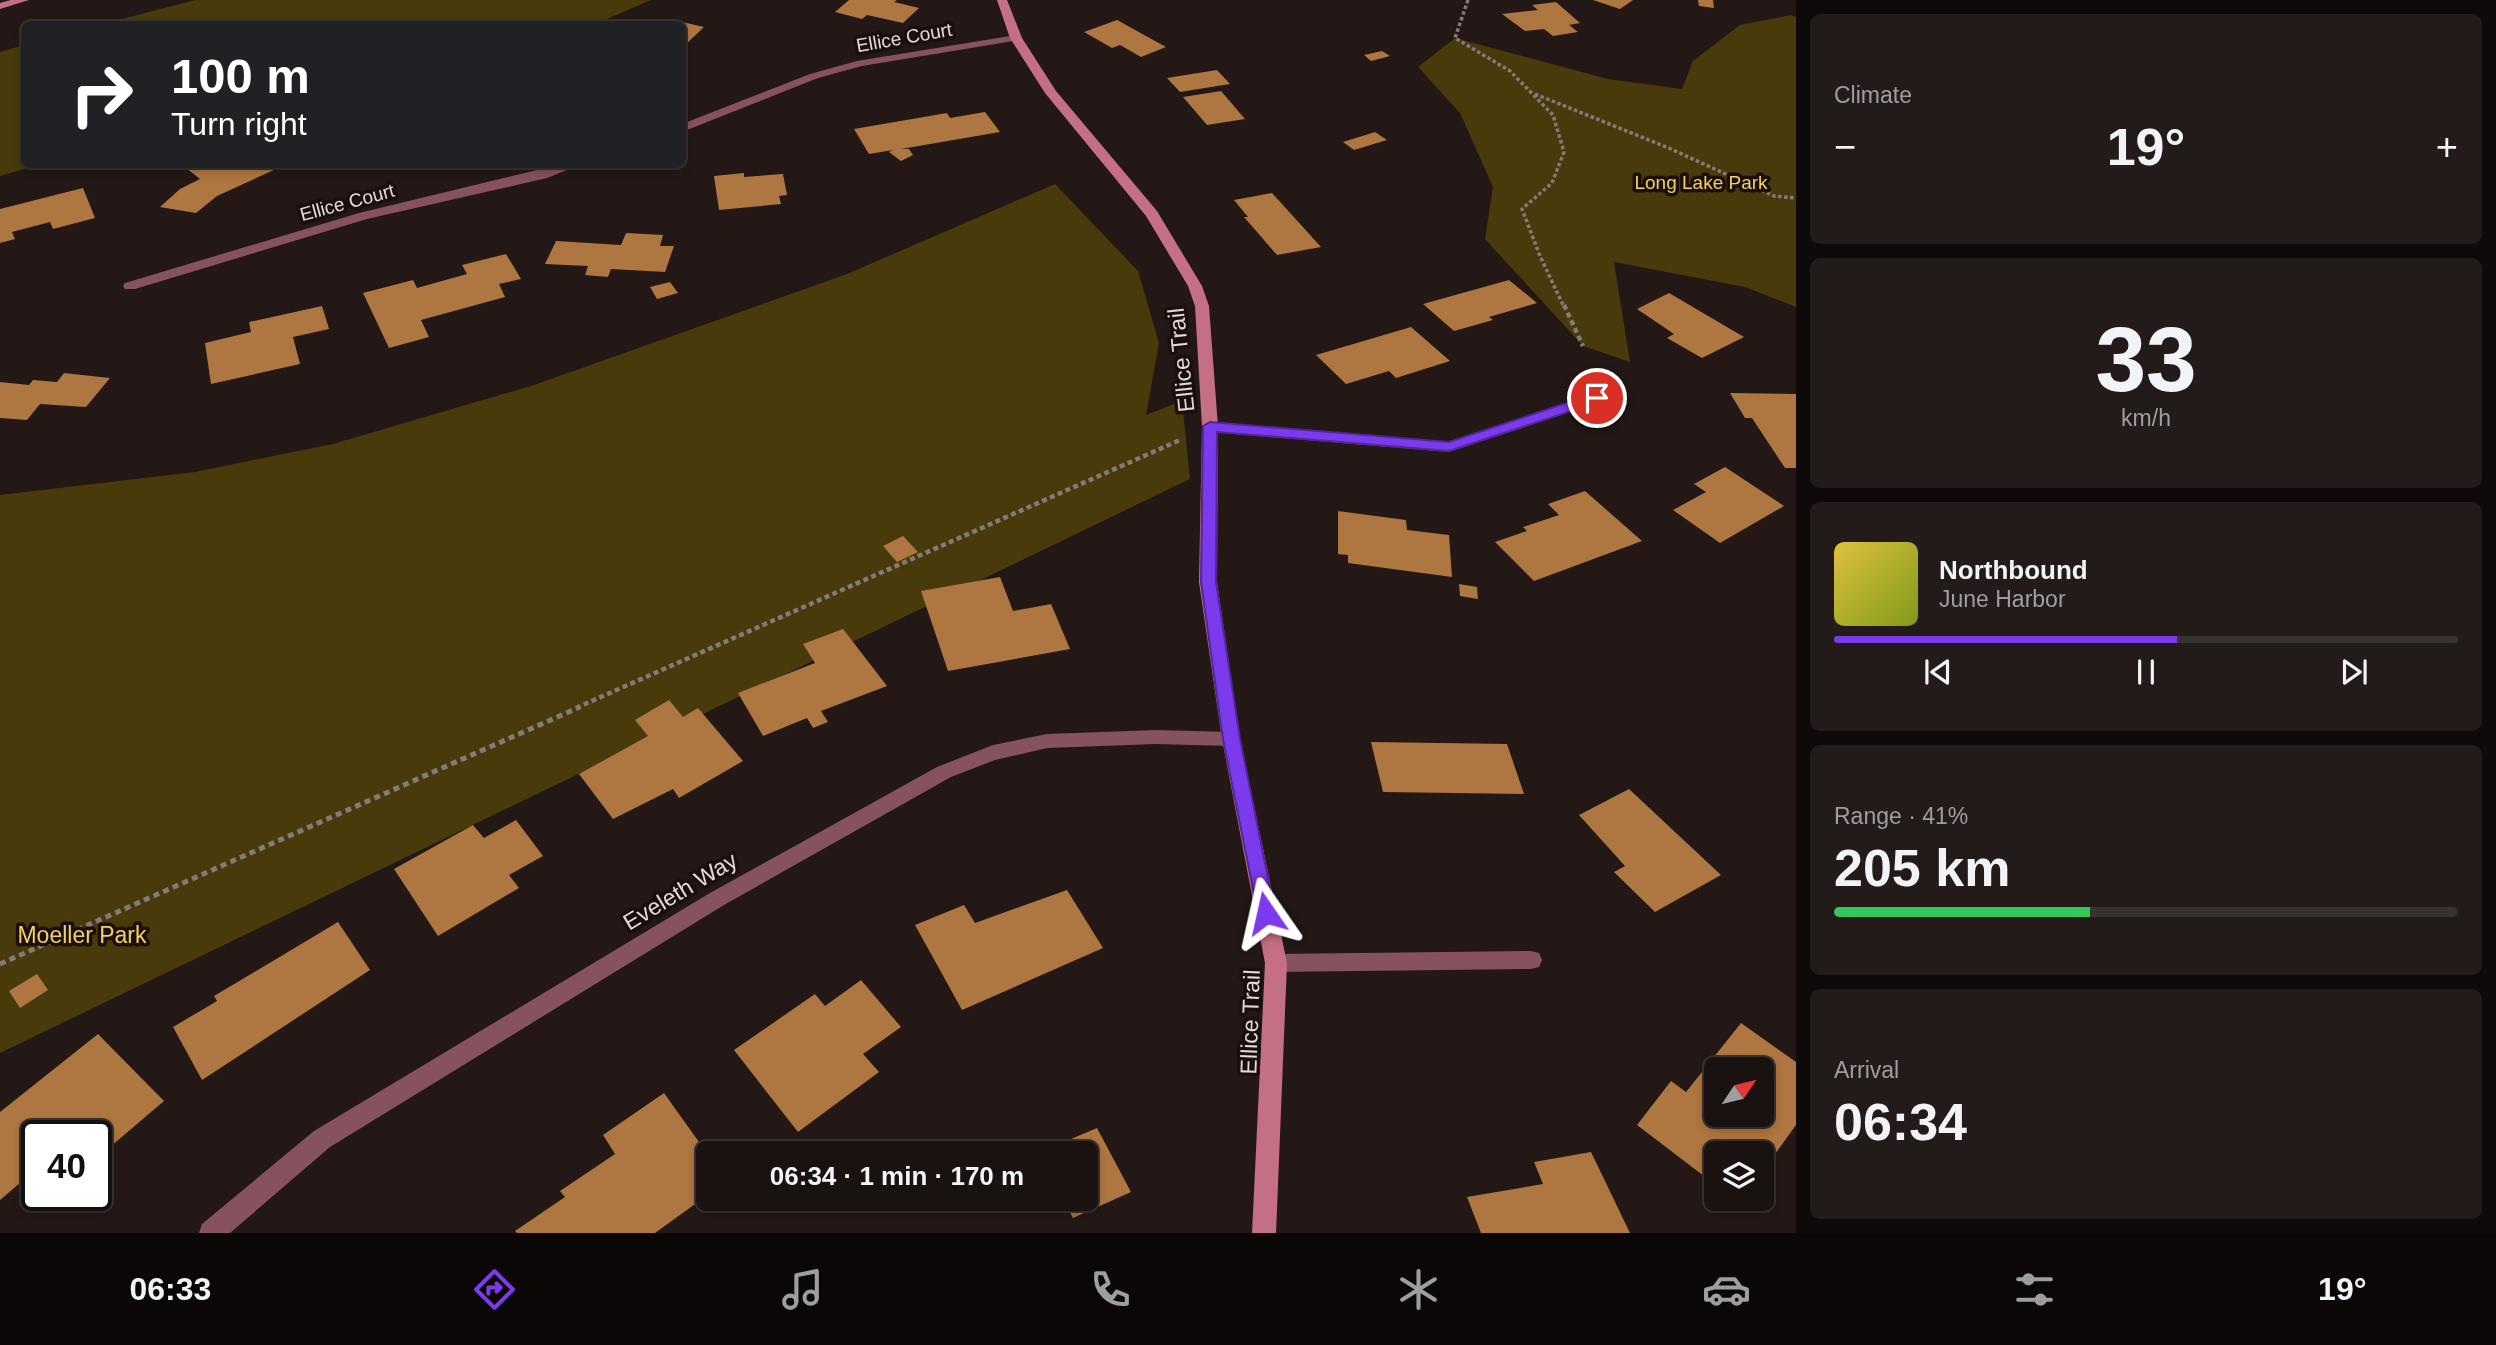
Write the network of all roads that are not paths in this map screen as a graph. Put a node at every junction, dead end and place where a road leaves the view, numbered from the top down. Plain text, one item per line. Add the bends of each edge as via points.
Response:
1 (24, 0) edge
2 (1002, 0) edge
3 (0, 6) edge
4 (1016, 38) junction
5 (686, 126) edge
6 (564, 168) edge
7 (130, 286) dead end
8 (1597, 398) dead end
9 (1210, 426) junction
10 (1231, 739) junction
11 (1531, 960) dead end
12 (1276, 962) junction
13 (211, 1233) edge
14 (1264, 1233) edge

1 - 3 street
2 - 4 street, Ellice Trail
4 - 5 street, Ellice Court via 861,63 814,76
4 - 9 street, Ellice Trail via 1051,93 1152,214 1195,286 1205,327
6 - 7 street, Ellice Court via 364,216
8 - 9 street via 1449,447
9 - 10 street, Ellice Trail via 1208,582
10 - 12 street, Ellice Trail
10 - 13 street, Eveleth Way via 1046,741 993,753 944,772 717,899 321,1139
11 - 12 street
12 - 14 street, Ellice Trail

